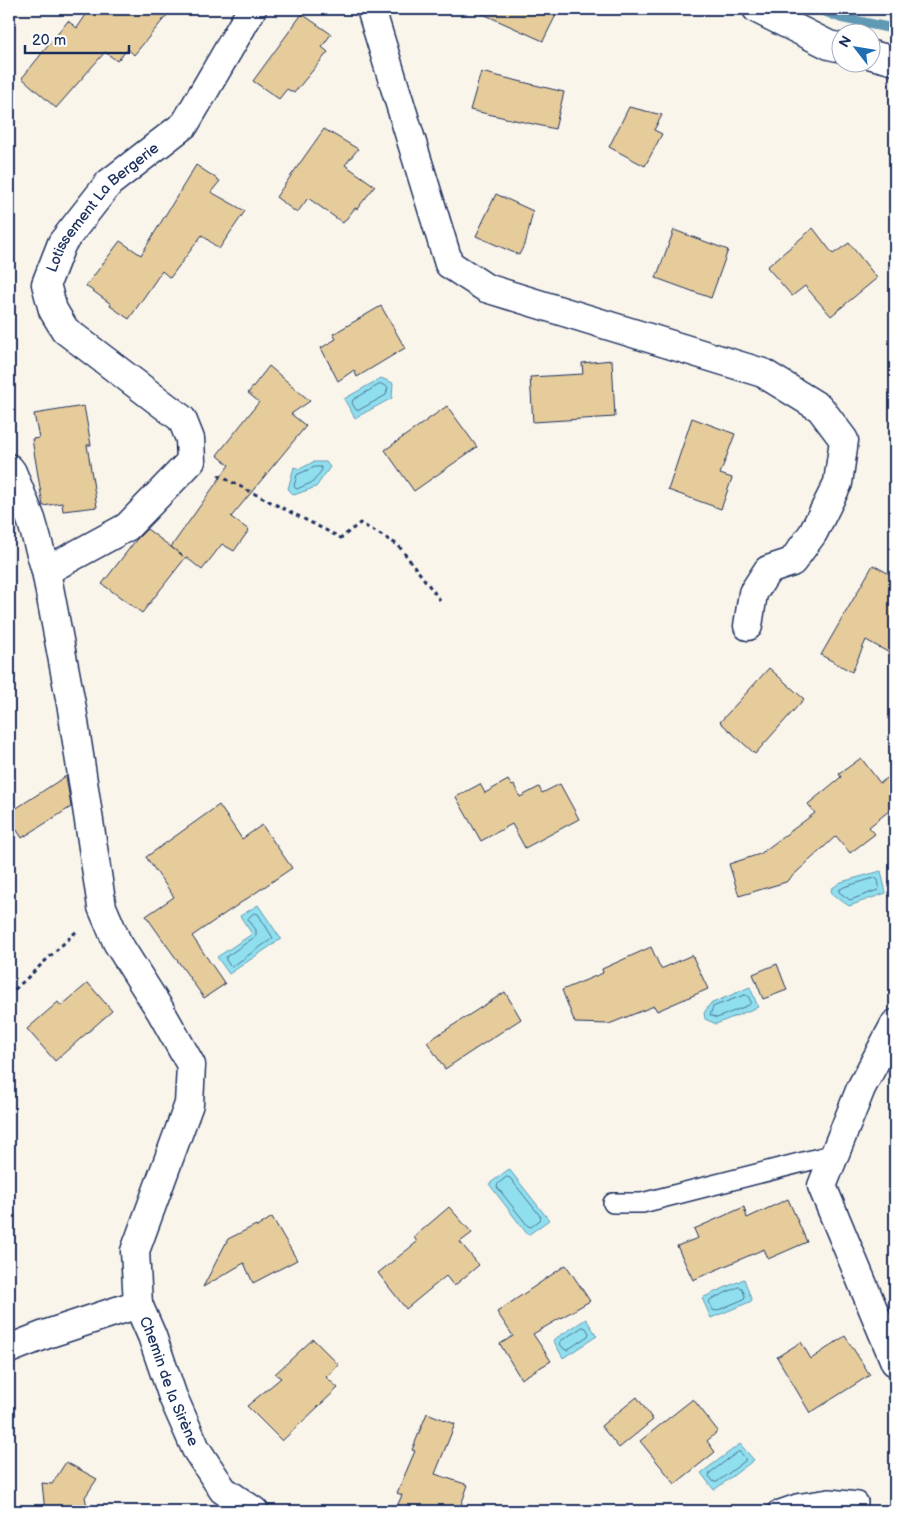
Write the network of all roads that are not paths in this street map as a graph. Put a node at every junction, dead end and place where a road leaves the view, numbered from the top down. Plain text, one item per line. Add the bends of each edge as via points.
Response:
1 (252, 9) edge
2 (371, 9) edge
3 (757, 9) edge
4 (832, 46) edge
5 (882, 58) edge
6 (895, 61) edge
7 (9, 468) edge
8 (46, 571) junction
9 (748, 626) dead end
10 (895, 1024) edge
11 (835, 1154) junction
12 (613, 1203) dead end
13 (138, 1304) junction
14 (9, 1349) edge
15 (895, 1362) edge
16 (858, 1502) dead end
17 (254, 1511) edge
18 (777, 1511) edge

1 - 8 street, Lotissement La Bergerie via 185,124 109,183 62,243 46,284 53,310 65,330 182,419 190,439 191,461 127,527
2 - 9 street via 449,264 486,288 763,373 820,408 844,440 838,483 813,533 792,562 768,570 753,593
3 - 4 street
5 - 6 street
7 - 8 street via 31,519
8 - 13 street via 72,710 102,907 117,942 190,1065 189,1104 135,1251
10 - 11 street via 862,1088
11 - 12 lane via 642,1203
11 - 15 street via 822,1186
13 - 14 street, Chemin de la Sirène
13 - 17 street, Chemin de la Sirène via 196,1449 223,1490
16 - 18 lane via 830,1499

